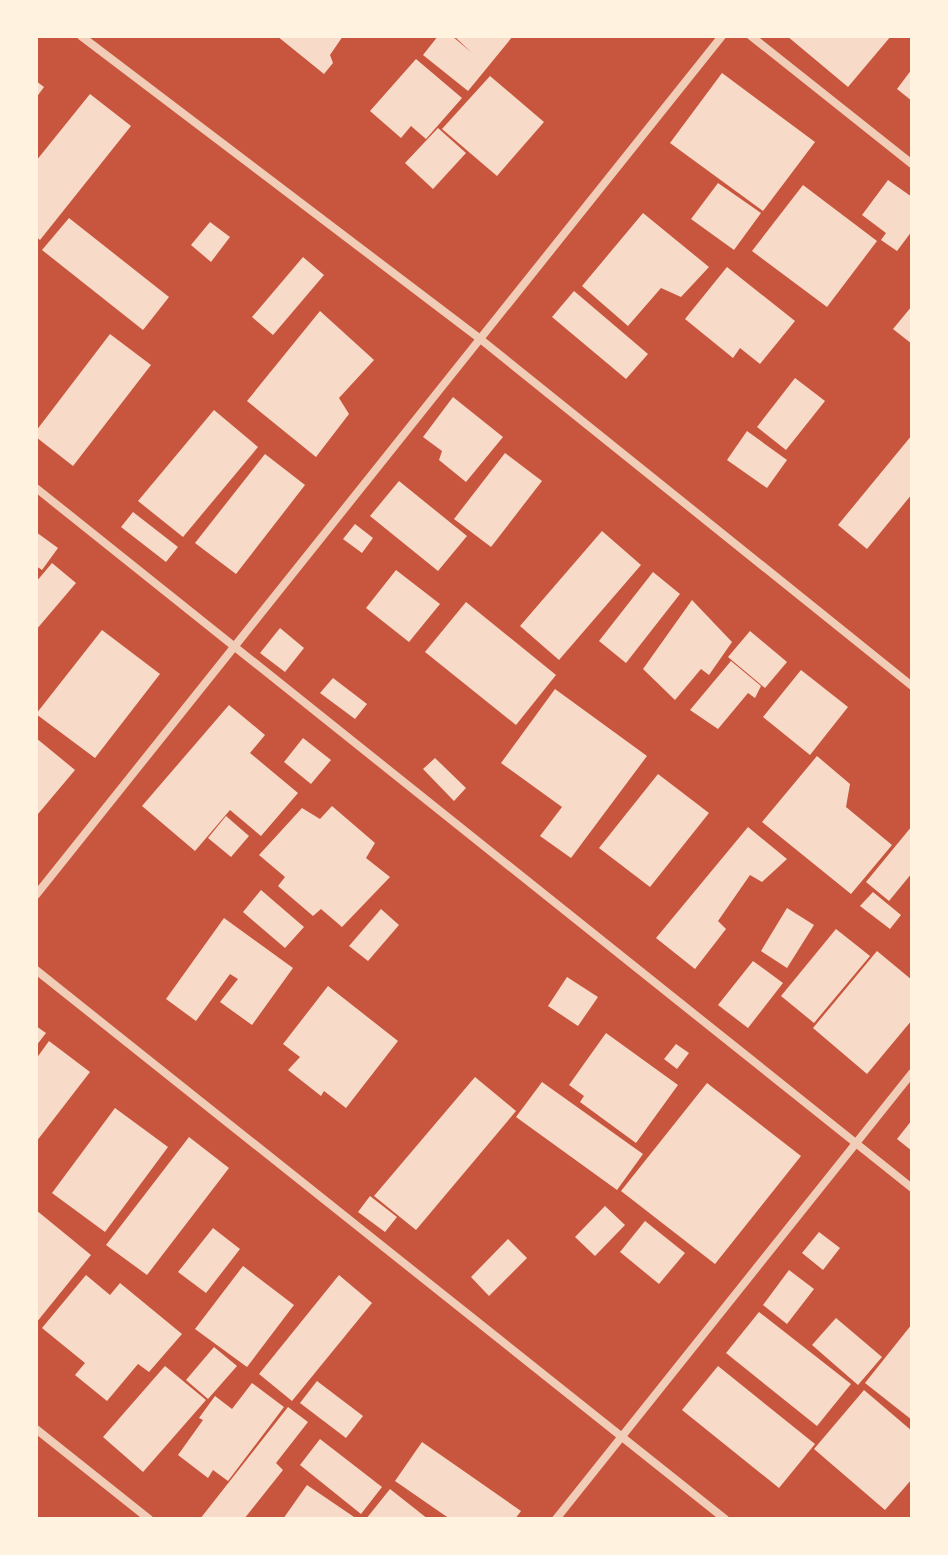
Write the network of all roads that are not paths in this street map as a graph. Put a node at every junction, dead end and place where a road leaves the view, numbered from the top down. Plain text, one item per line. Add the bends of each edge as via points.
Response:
1 (81, 36) edge
2 (722, 36) edge
3 (751, 36) edge
4 (912, 164) edge
5 (479, 338) junction
6 (36, 488) edge
7 (233, 646) junction
8 (912, 686) edge
9 (36, 895) edge
10 (36, 970) edge
11 (912, 1073) edge
12 (856, 1142) junction
13 (912, 1188) edge
14 (36, 1429) edge
15 (621, 1438) junction
16 (149, 1519) edge
17 (556, 1519) edge
18 (725, 1519) edge

1 - 5 street
2 - 5 street
3 - 4 street
5 - 7 street
5 - 8 street
6 - 7 street
7 - 9 street
7 - 12 street
10 - 15 street
11 - 12 street
12 - 13 street
12 - 15 street
14 - 16 street
15 - 17 street
15 - 18 street

